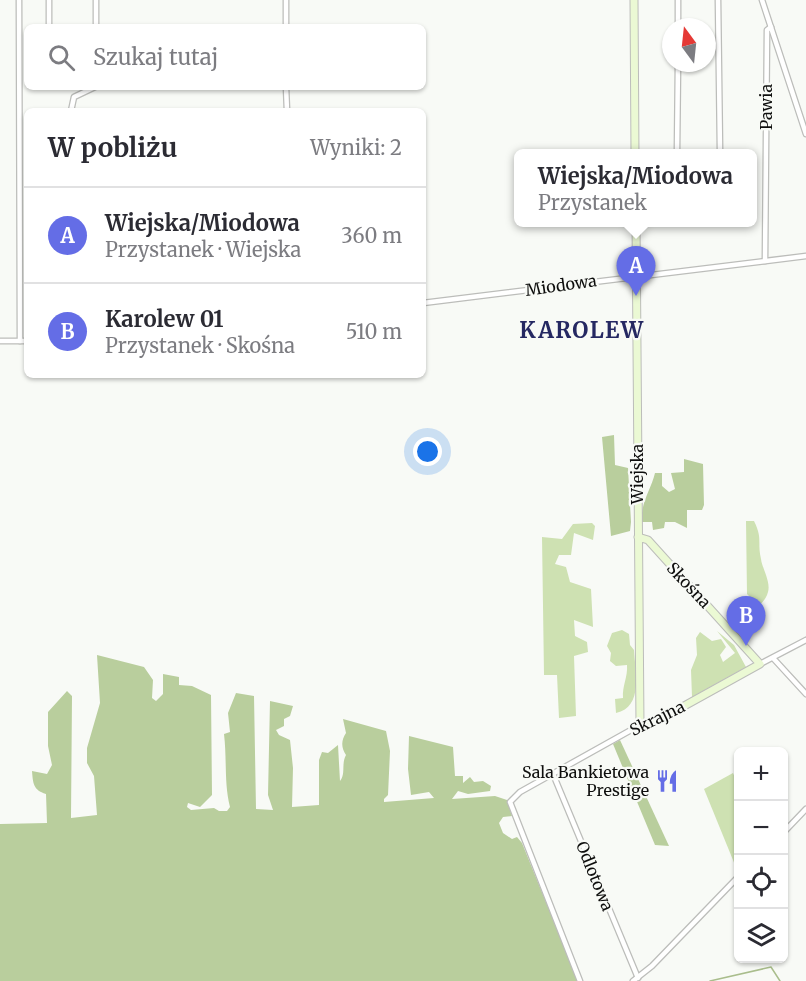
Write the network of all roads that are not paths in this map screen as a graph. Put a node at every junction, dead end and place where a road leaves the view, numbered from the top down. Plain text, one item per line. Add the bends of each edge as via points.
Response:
1 (19, 0) edge
2 (49, 0) edge
3 (96, 0) edge
4 (286, 0) edge
5 (634, 0) edge
6 (678, 0) edge
7 (718, 0) edge
8 (762, 0) edge
9 (678, 18) edge
10 (49, 24) edge
11 (96, 24) edge
12 (286, 24) edge
13 (771, 27) junction
14 (678, 72) edge
15 (89, 90) edge
16 (286, 90) edge
17 (72, 108) edge
18 (287, 108) edge
19 (806, 134) edge
20 (635, 149) edge
21 (677, 149) edge
22 (720, 149) edge
23 (636, 227) edge
24 (806, 256) edge
25 (765, 261) junction
26 (636, 275) junction
27 (426, 303) edge
28 (0, 341) edge
29 (20, 341) junction
30 (24, 341) edge
31 (638, 537) junction
32 (806, 640) edge
33 (773, 658) junction
34 (760, 664) junction
35 (806, 694) edge
36 (640, 725) junction
37 (554, 774) junction
38 (806, 809) edge
39 (788, 827) edge
40 (734, 881) edge
41 (635, 980) edge
42 (580, 981) edge

1 - 29 street
2 - 10 street
3 - 11 street
4 - 12 street
5 - 20 street
6 - 9 street
7 - 22 street
8 - 13 street
13 - 19 street
13 - 25 street, Pawia via 767,30
14 - 21 street
15 - 17 street via 74,97
16 - 18 street
23 - 26 street, Wiejska
24 - 25 street, Miodowa
25 - 26 street, Miodowa
26 - 27 street, Miodowa
26 - 31 street, Wiejska
28 - 29 street
29 - 30 street
31 - 34 street, Skośna via 649,542
31 - 36 street, Wiejska
32 - 33 street, Skrajna
33 - 34 street, Skrajna
33 - 35 street
34 - 36 street, Skrajna via 657,721
36 - 37 street, Skrajna
37 - 41 street, Odlotowa
37 - 42 street, Skrajna via 511,799 510,806
38 - 39 street
40 - 41 street

